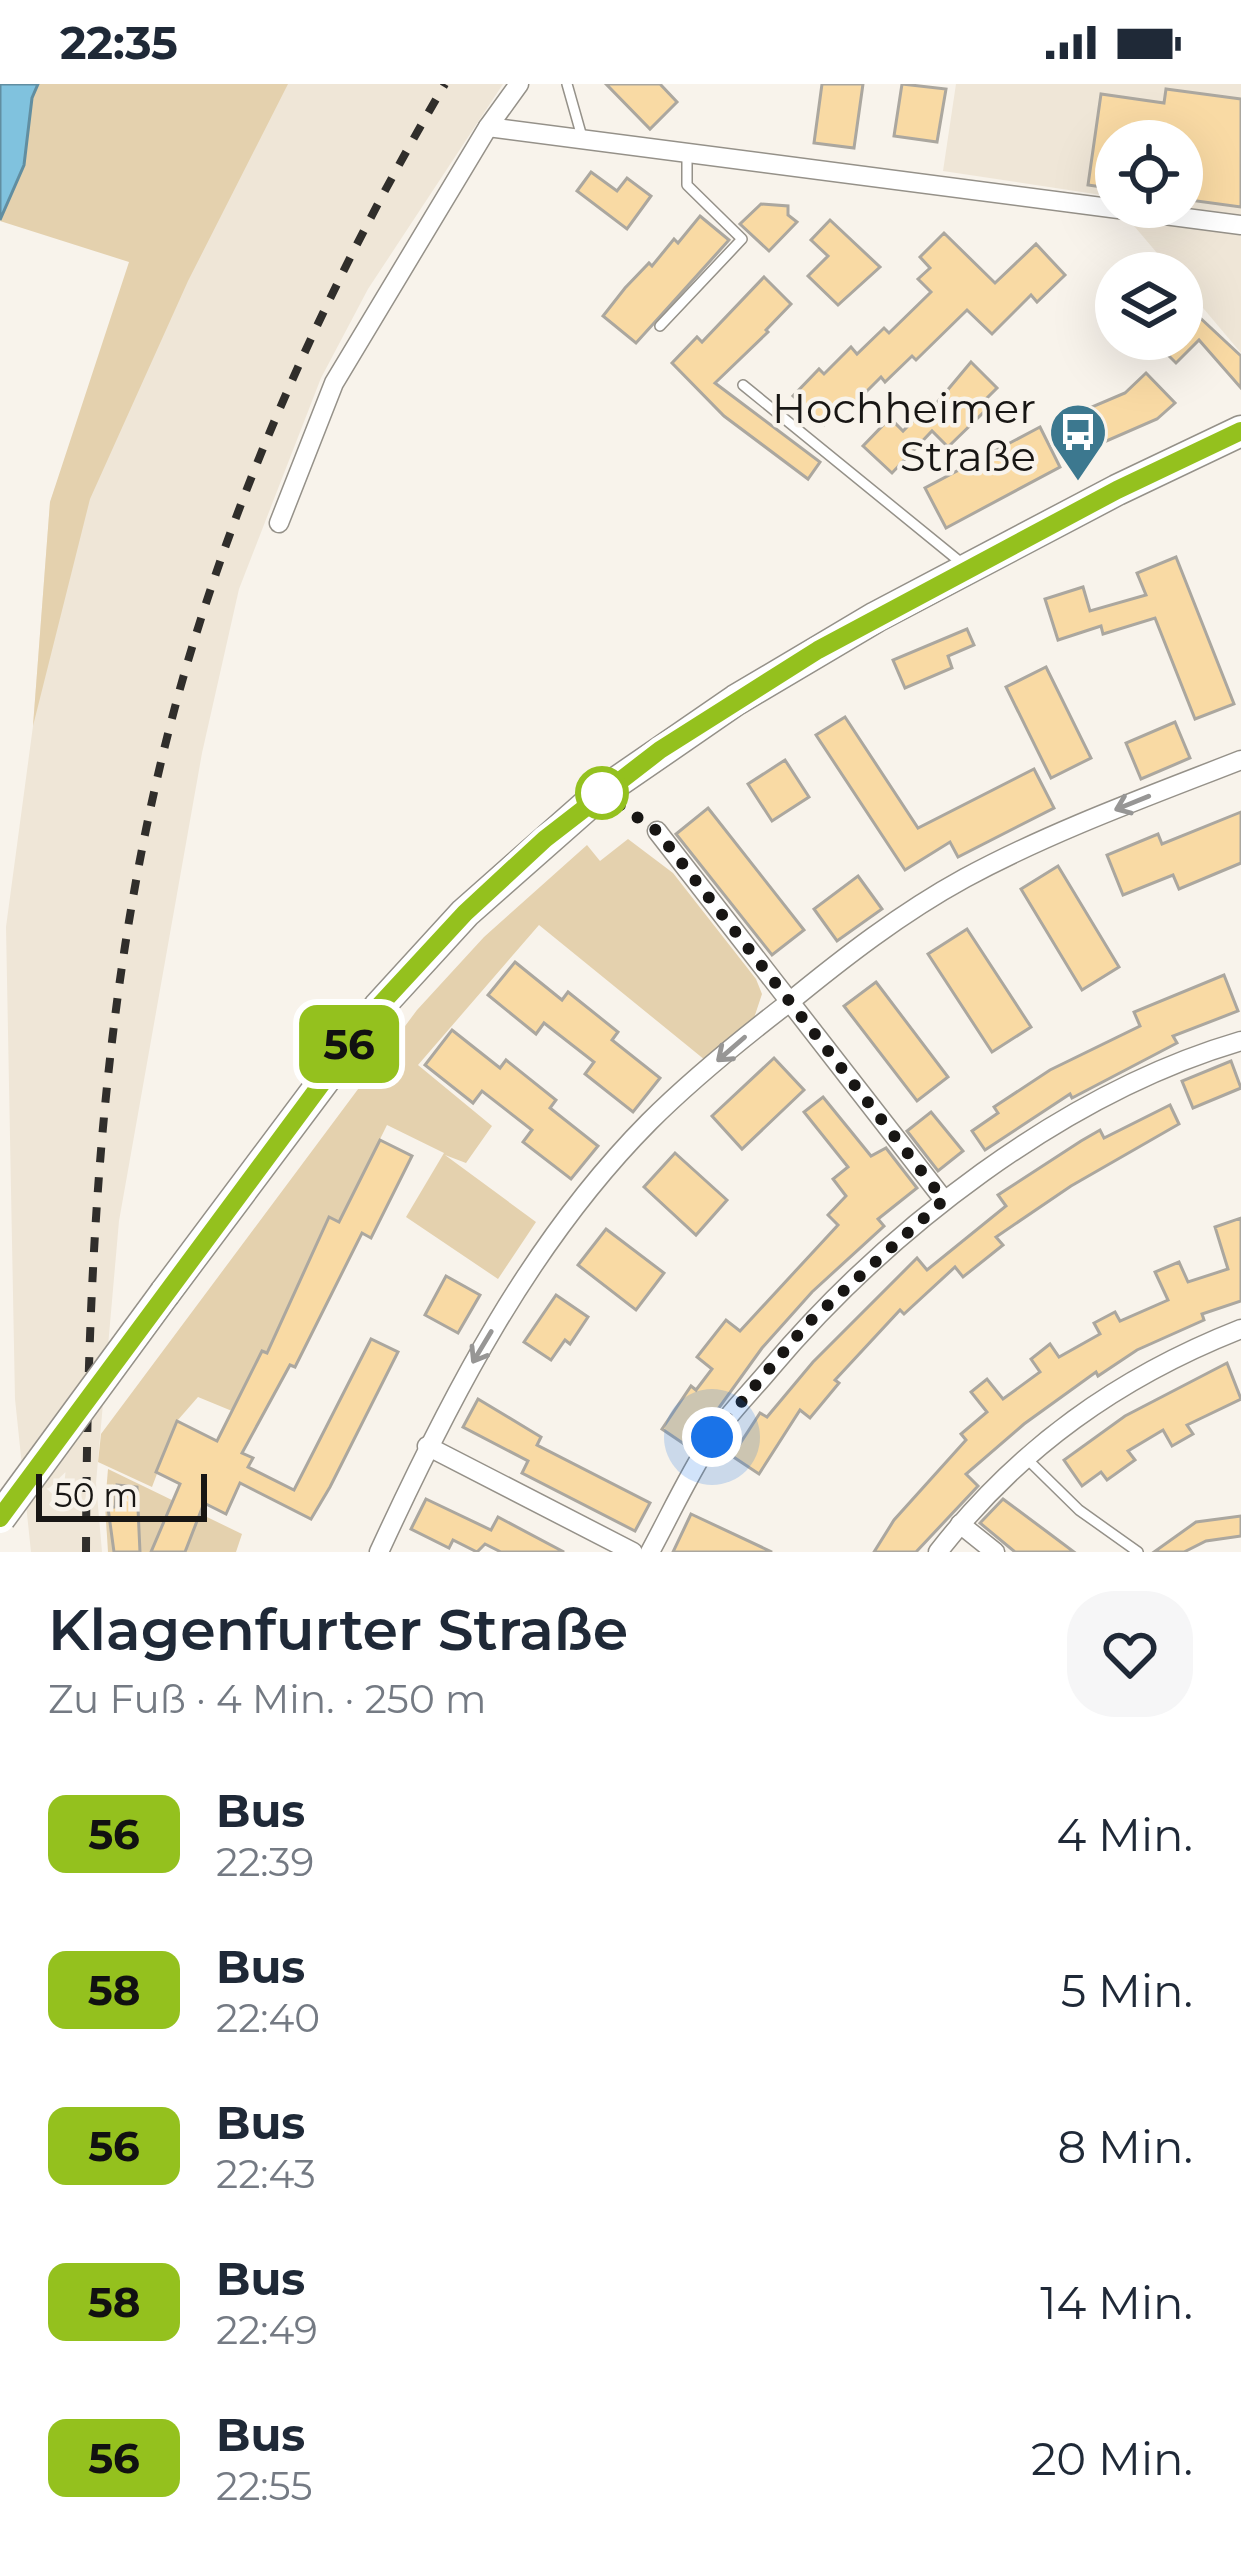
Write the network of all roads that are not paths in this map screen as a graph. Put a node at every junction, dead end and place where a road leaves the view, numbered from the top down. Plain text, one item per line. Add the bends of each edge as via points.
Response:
1 (519, 84) edge
2 (567, 84) edge
3 (488, 127) junction
4 (583, 140) junction
5 (687, 154) junction
6 (1241, 225) edge
7 (660, 326) dead end
8 (743, 385) dead end
9 (1238, 433) edge
10 (279, 523) dead end
11 (968, 568) junction
12 (1241, 760) edge
13 (657, 831) dead end
14 (788, 1002) junction
15 (1241, 1041) edge
16 (944, 1200) junction
17 (1241, 1329) edge
18 (427, 1446) junction
19 (1024, 1456) junction
20 (0, 1518) edge
21 (960, 1524) junction
22 (379, 1552) edge
23 (633, 1552) edge
24 (650, 1552) edge
25 (938, 1552) edge
26 (995, 1552) edge
27 (1138, 1552) edge

1 - 3 street
2 - 4 lane
3 - 4 street
3 - 10 street via 334,383
4 - 5 street
5 - 6 street
5 - 7 lane via 687,185 742,239
8 - 11 lane
9 - 11 main road
11 - 20 main road, bridge via 660,750 508,872 379,1006
12 -> 14 street via 970,876 854,948
13 - 14 street
14 - 16 street
14 -> 18 street via 647,1124 558,1231
15 - 16 street via 1087,1106
16 - 24 street via 808,1323 712,1437
17 - 19 street via 1140,1377
18 - 22 street
18 - 23 street
19 - 21 street
19 - 27 lane
21 - 25 street
21 - 26 street

